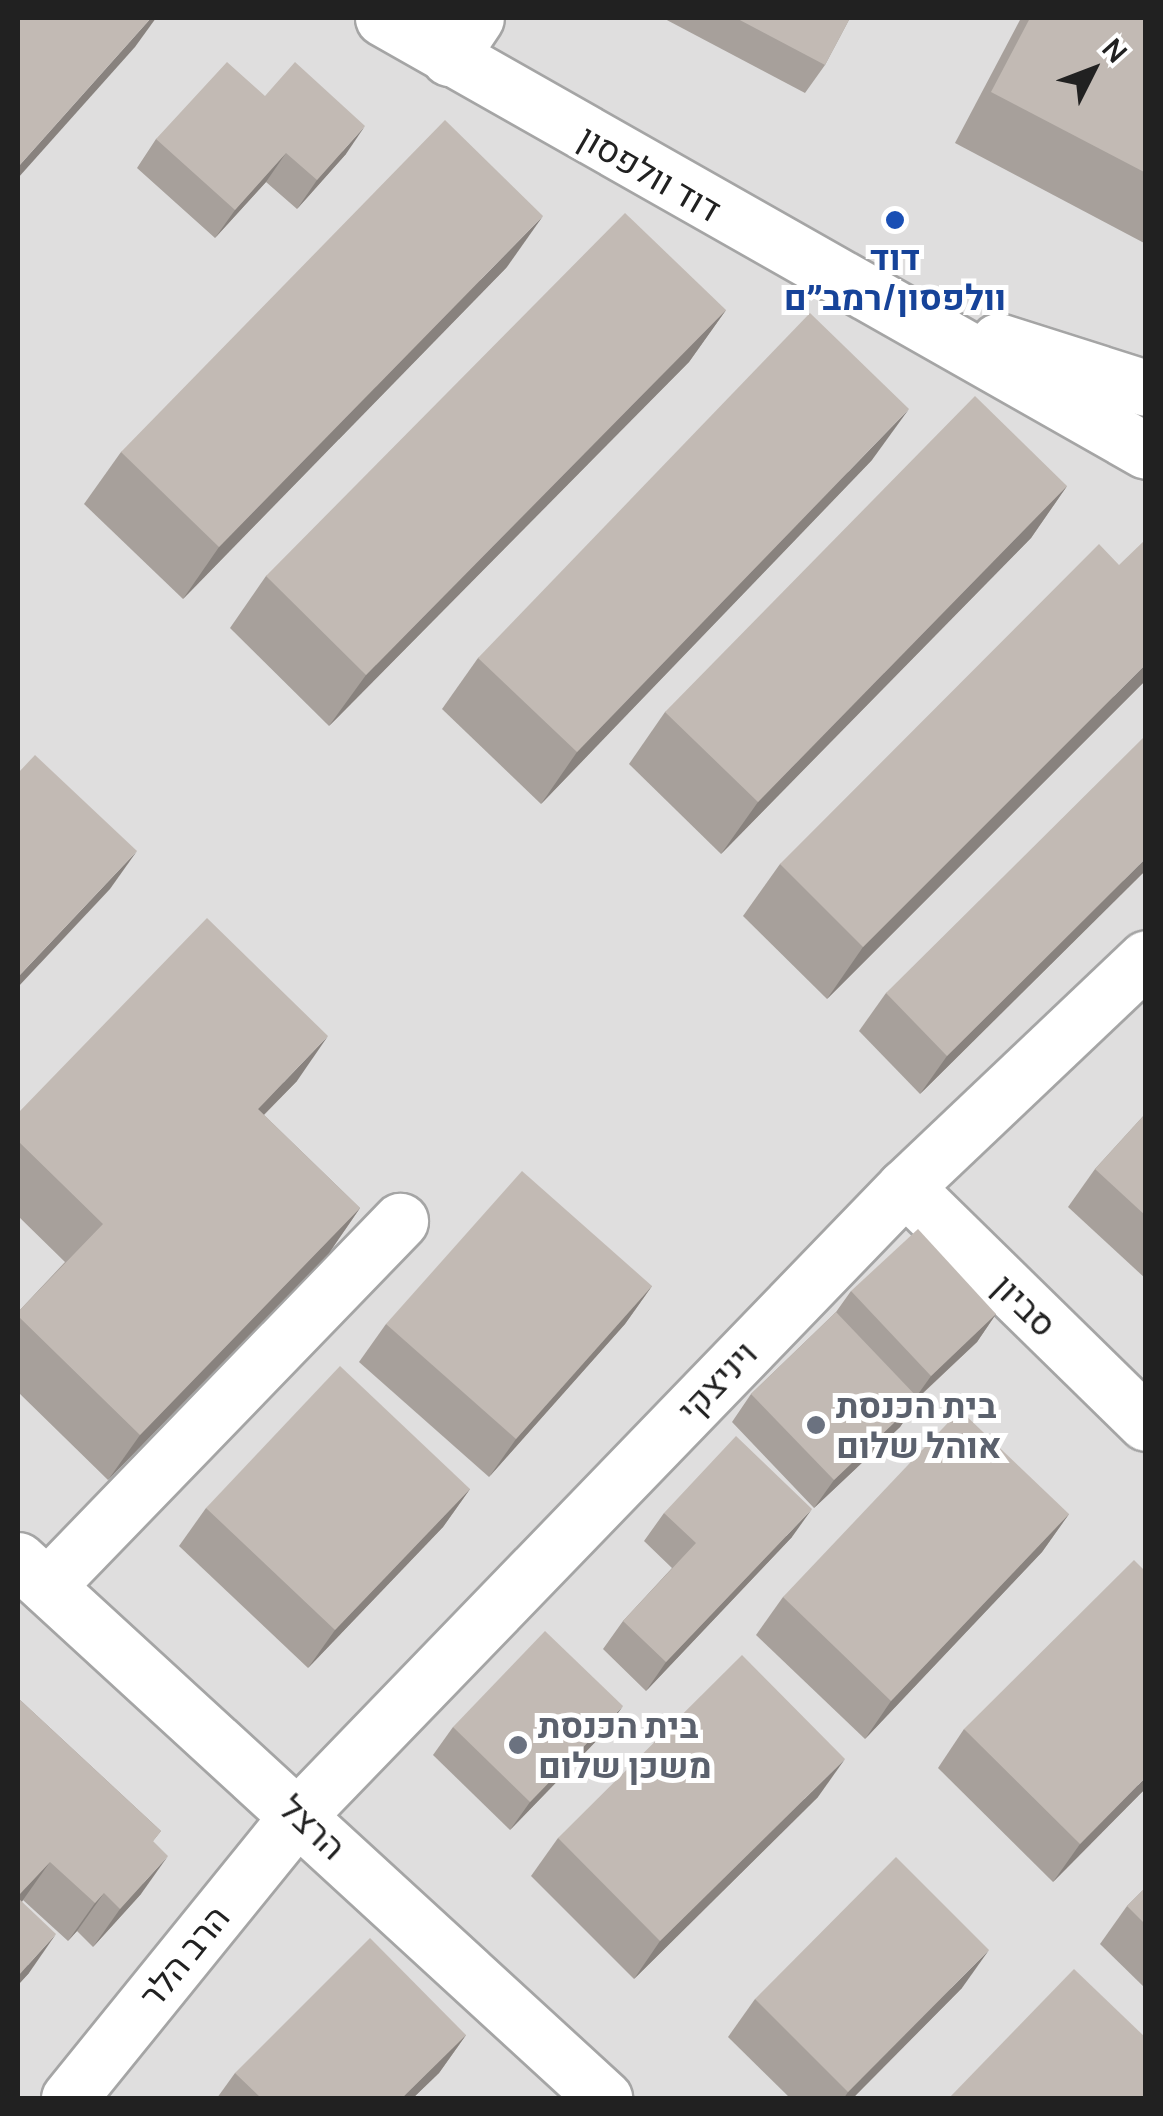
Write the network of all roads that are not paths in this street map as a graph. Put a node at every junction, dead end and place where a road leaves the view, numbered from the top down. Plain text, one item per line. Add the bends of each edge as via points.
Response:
1 (383, 18) edge
2 (462, 38) edge
3 (923, 319) junction
4 (1146, 388) edge
5 (1146, 451) edge
6 (1146, 958) edge
7 (905, 1187) junction
8 (400, 1221) dead end
9 (1146, 1422) edge
10 (32, 1573) edge
11 (299, 1814) junction
12 (69, 2098) edge
13 (604, 2098) edge

1 - 2 street, דוד וולפסון
2 - 3 street, דוד וולפסון via 762,237
3 - 4 street, דוד וולפסון
3 - 5 street, דוד וולפסון
6 - 7 street, ויניצקי
7 - 9 street, סביון
7 - 11 street, ויניצקי
8 - 10 street
10 - 11 street, הרצל
11 - 12 street, הרב הלר
11 - 13 street, הרצל

